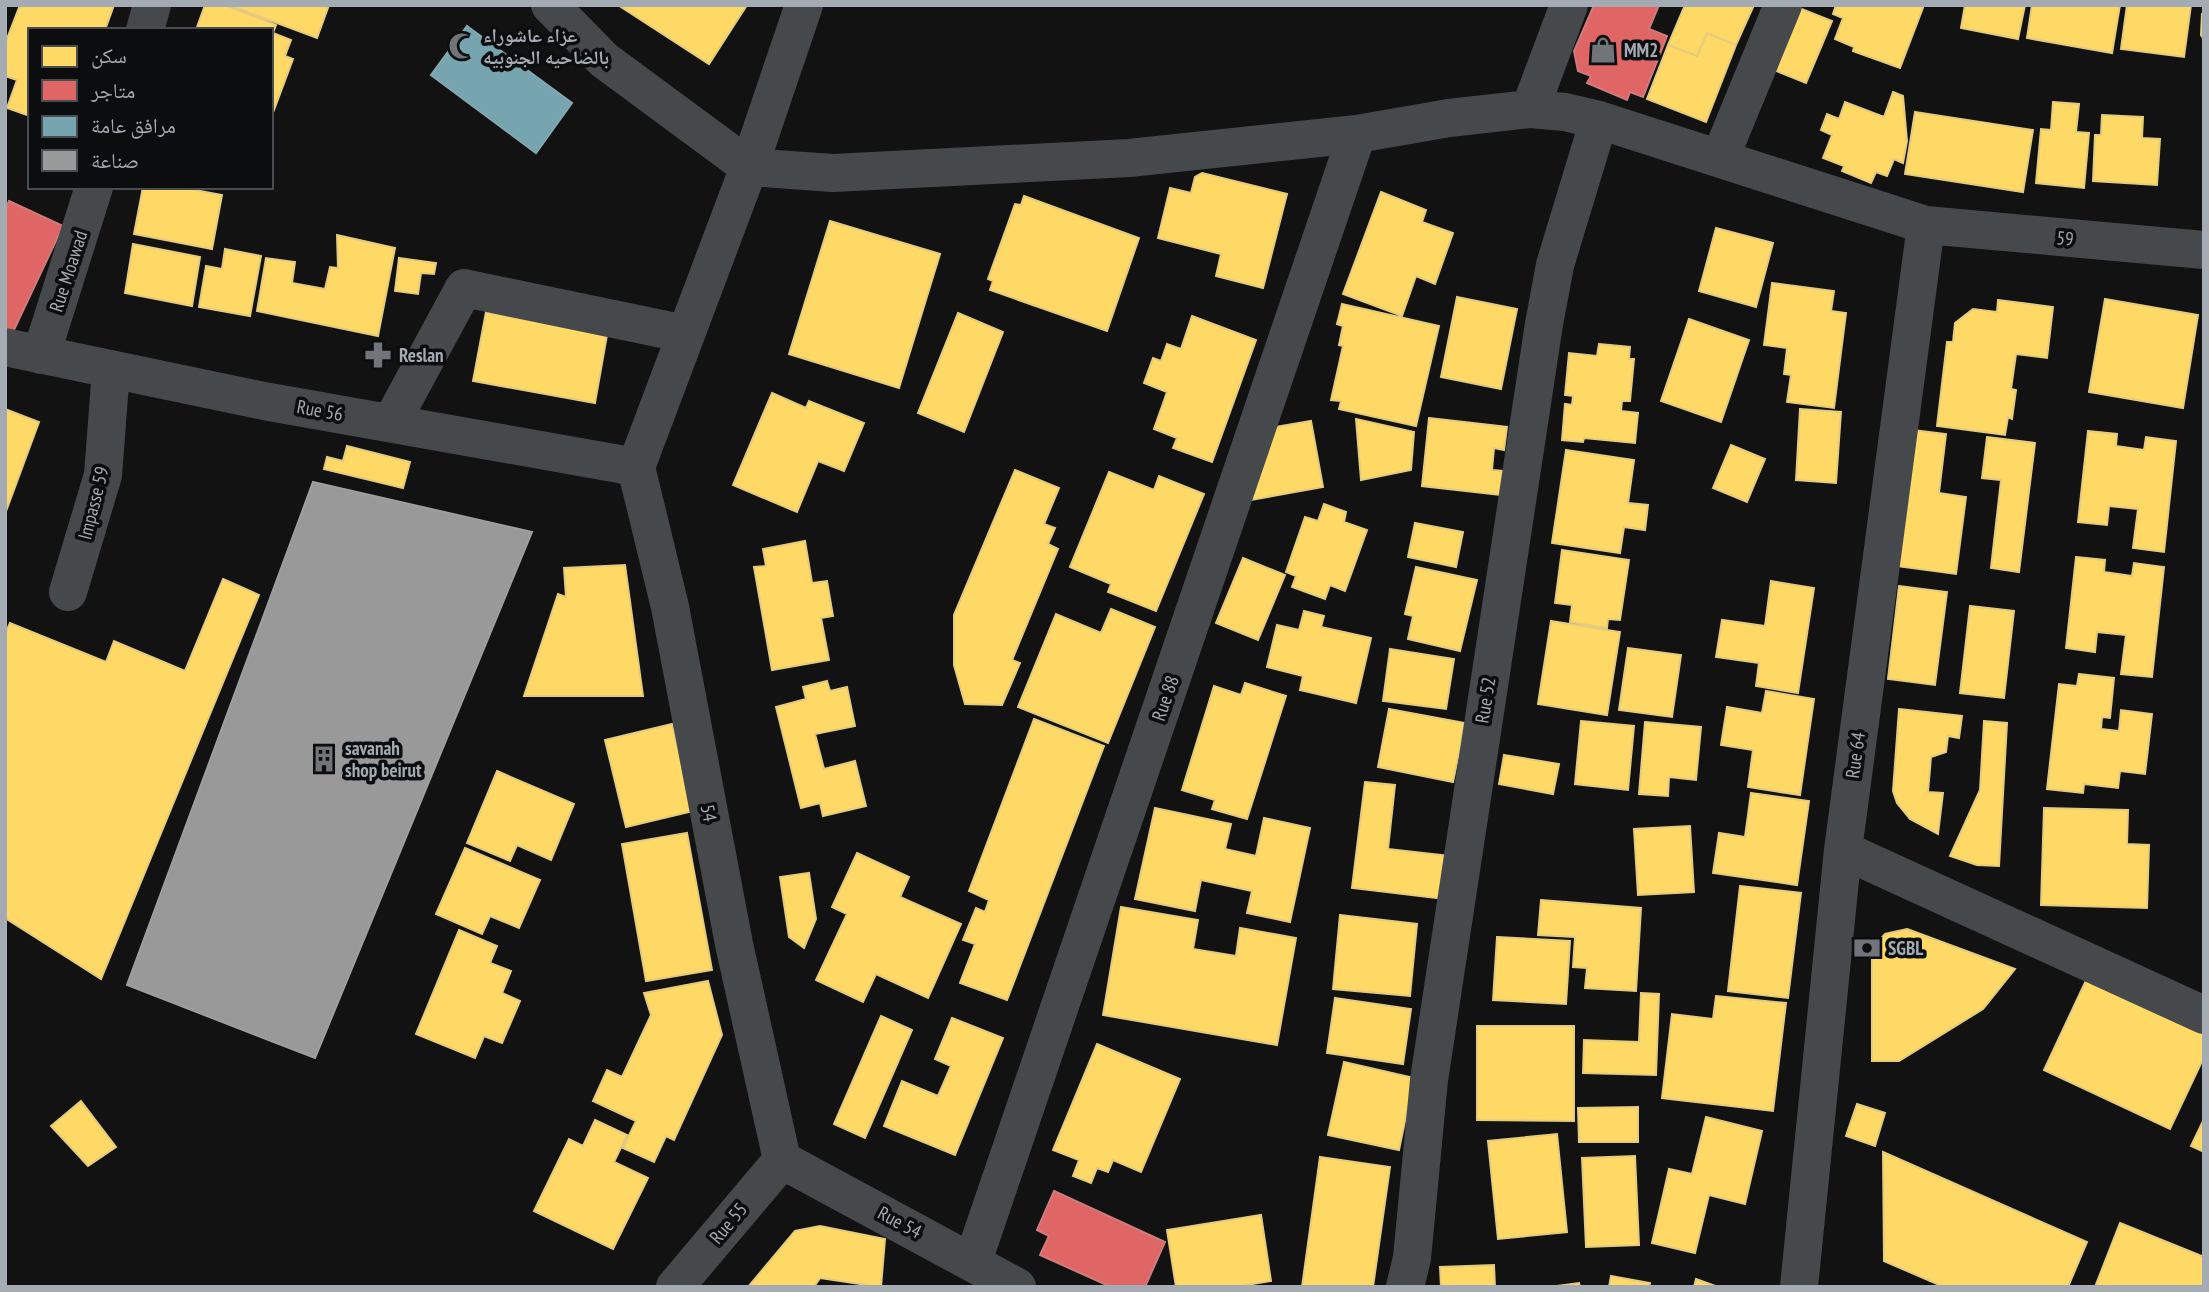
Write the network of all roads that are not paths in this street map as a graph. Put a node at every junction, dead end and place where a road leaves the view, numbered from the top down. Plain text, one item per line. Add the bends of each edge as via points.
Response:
1 (152, 5) edge
2 (550, 5) edge
3 (804, 5) edge
4 (1569, 5) edge
5 (1783, 5) edge
6 (146, 28) edge
7 (1530, 109) junction
8 (1599, 120) junction
9 (1357, 134) junction
10 (1720, 158) junction
11 (749, 167) junction
12 (93, 189) edge
13 (1926, 225) junction
14 (2204, 250) edge
15 (686, 334) junction
16 (23, 351) edge
17 (111, 369) junction
18 (391, 423) junction
19 (636, 467) junction
20 (68, 592) dead end
21 (1843, 850) junction
22 (2204, 1015) edge
23 (782, 1160) junction
24 (974, 1261) junction
25 (675, 1287) edge
26 (1017, 1287) edge
27 (1405, 1287) edge
28 (1799, 1287) edge

1 - 6 street
2 - 11 street via 604,60
3 - 11 street
4 - 7 street
5 - 10 street
7 - 8 street, 59
7 - 9 street, 59
8 - 10 street, 59
8 - 27 street, Rue 52 via 1556,265 1544,324 1433,1053 1412,1258
9 - 11 street, 59 via 1129,158 833,173
9 - 24 street, Rue 88
10 - 13 street, 59
11 - 15 street
12 - 16 street, Rue Moawad
13 - 14 street, 59
13 - 21 street, Rue 64
15 - 18 street via 464,288
15 - 19 street
16 - 17 street, Rue 56
17 - 18 street, Rue 56
17 - 20 street, Impasse 59 via 103,475
18 - 19 street, Rue 56
19 - 23 street, 54 via 670,607 734,944
21 - 22 street
21 - 28 street, Rue 64
23 - 24 street, Rue 54
23 - 25 street, Rue 55
24 - 26 street, Rue 54

